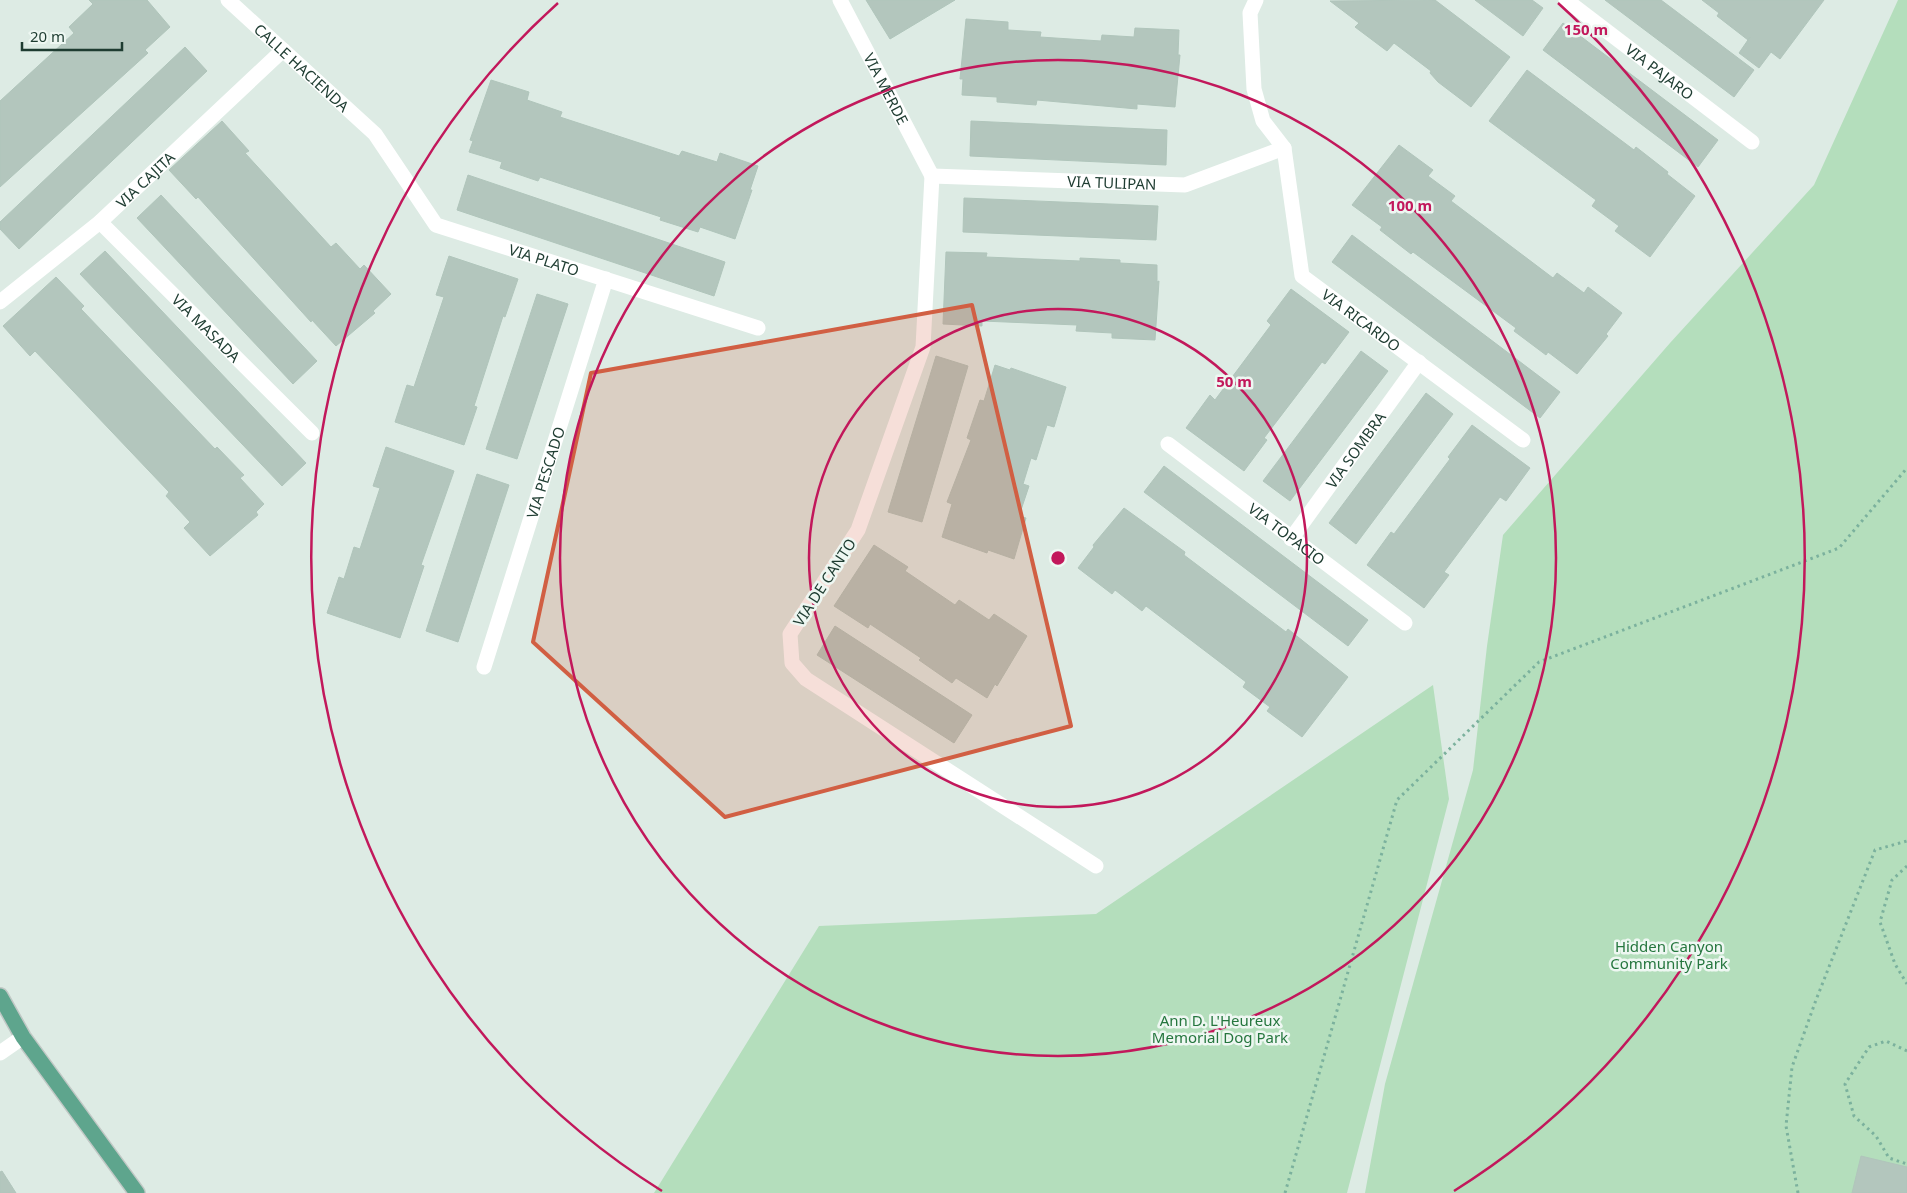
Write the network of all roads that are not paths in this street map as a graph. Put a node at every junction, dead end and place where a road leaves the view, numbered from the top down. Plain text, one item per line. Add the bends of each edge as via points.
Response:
1 (228, 0) edge
2 (840, 0) edge
3 (1256, 0) edge
4 (1566, 0) edge
5 (283, 50) junction
6 (375, 134) joint
7 (1752, 142) dead end
8 (1284, 148) junction
9 (932, 176) junction
10 (100, 222) junction
11 (606, 279) junction
12 (0, 302) edge
13 (758, 328) dead end
14 (1419, 362) junction
15 (312, 433) dead end
16 (1524, 440) dead end
17 (1168, 444) dead end
18 (1291, 539) junction
19 (1405, 623) dead end
20 (484, 667) dead end
21 (1096, 866) dead end
22 (0, 996) edge
23 (23, 1037) junction
24 (0, 1052) edge
25 (137, 1193) edge

1 - 5 street, CALLE HACIENDA
2 - 9 street, VIA MERDE
3 - 8 street via 1250,13 1254,89 1263,121
4 - 7 street, VIA PAJARO
5 - 6 street, CALLE HACIENDA
5 - 10 street, VIA CAJITA
6 - 11 street, VIA PLATO via 436,225
8 - 9 street, VIA TULIPAN via 1185,185
8 - 14 street, VIA RICARDO via 1302,276
9 - 21 street, VIA DE CANTO via 923,347 858,530 790,634 792,663 806,679
10 - 12 street, VIA CAJITA
10 - 15 street, VIA MASADA
11 - 13 street, VIA PLATO
11 - 20 street, VIA PESCADO
14 - 16 street, VIA RICARDO
14 - 18 street, VIA SOMBRA
17 - 18 street, VIA TOPACIO
18 - 19 street, VIA TOPACIO
22 - 23 main road
23 - 24 street
23 - 25 main road

